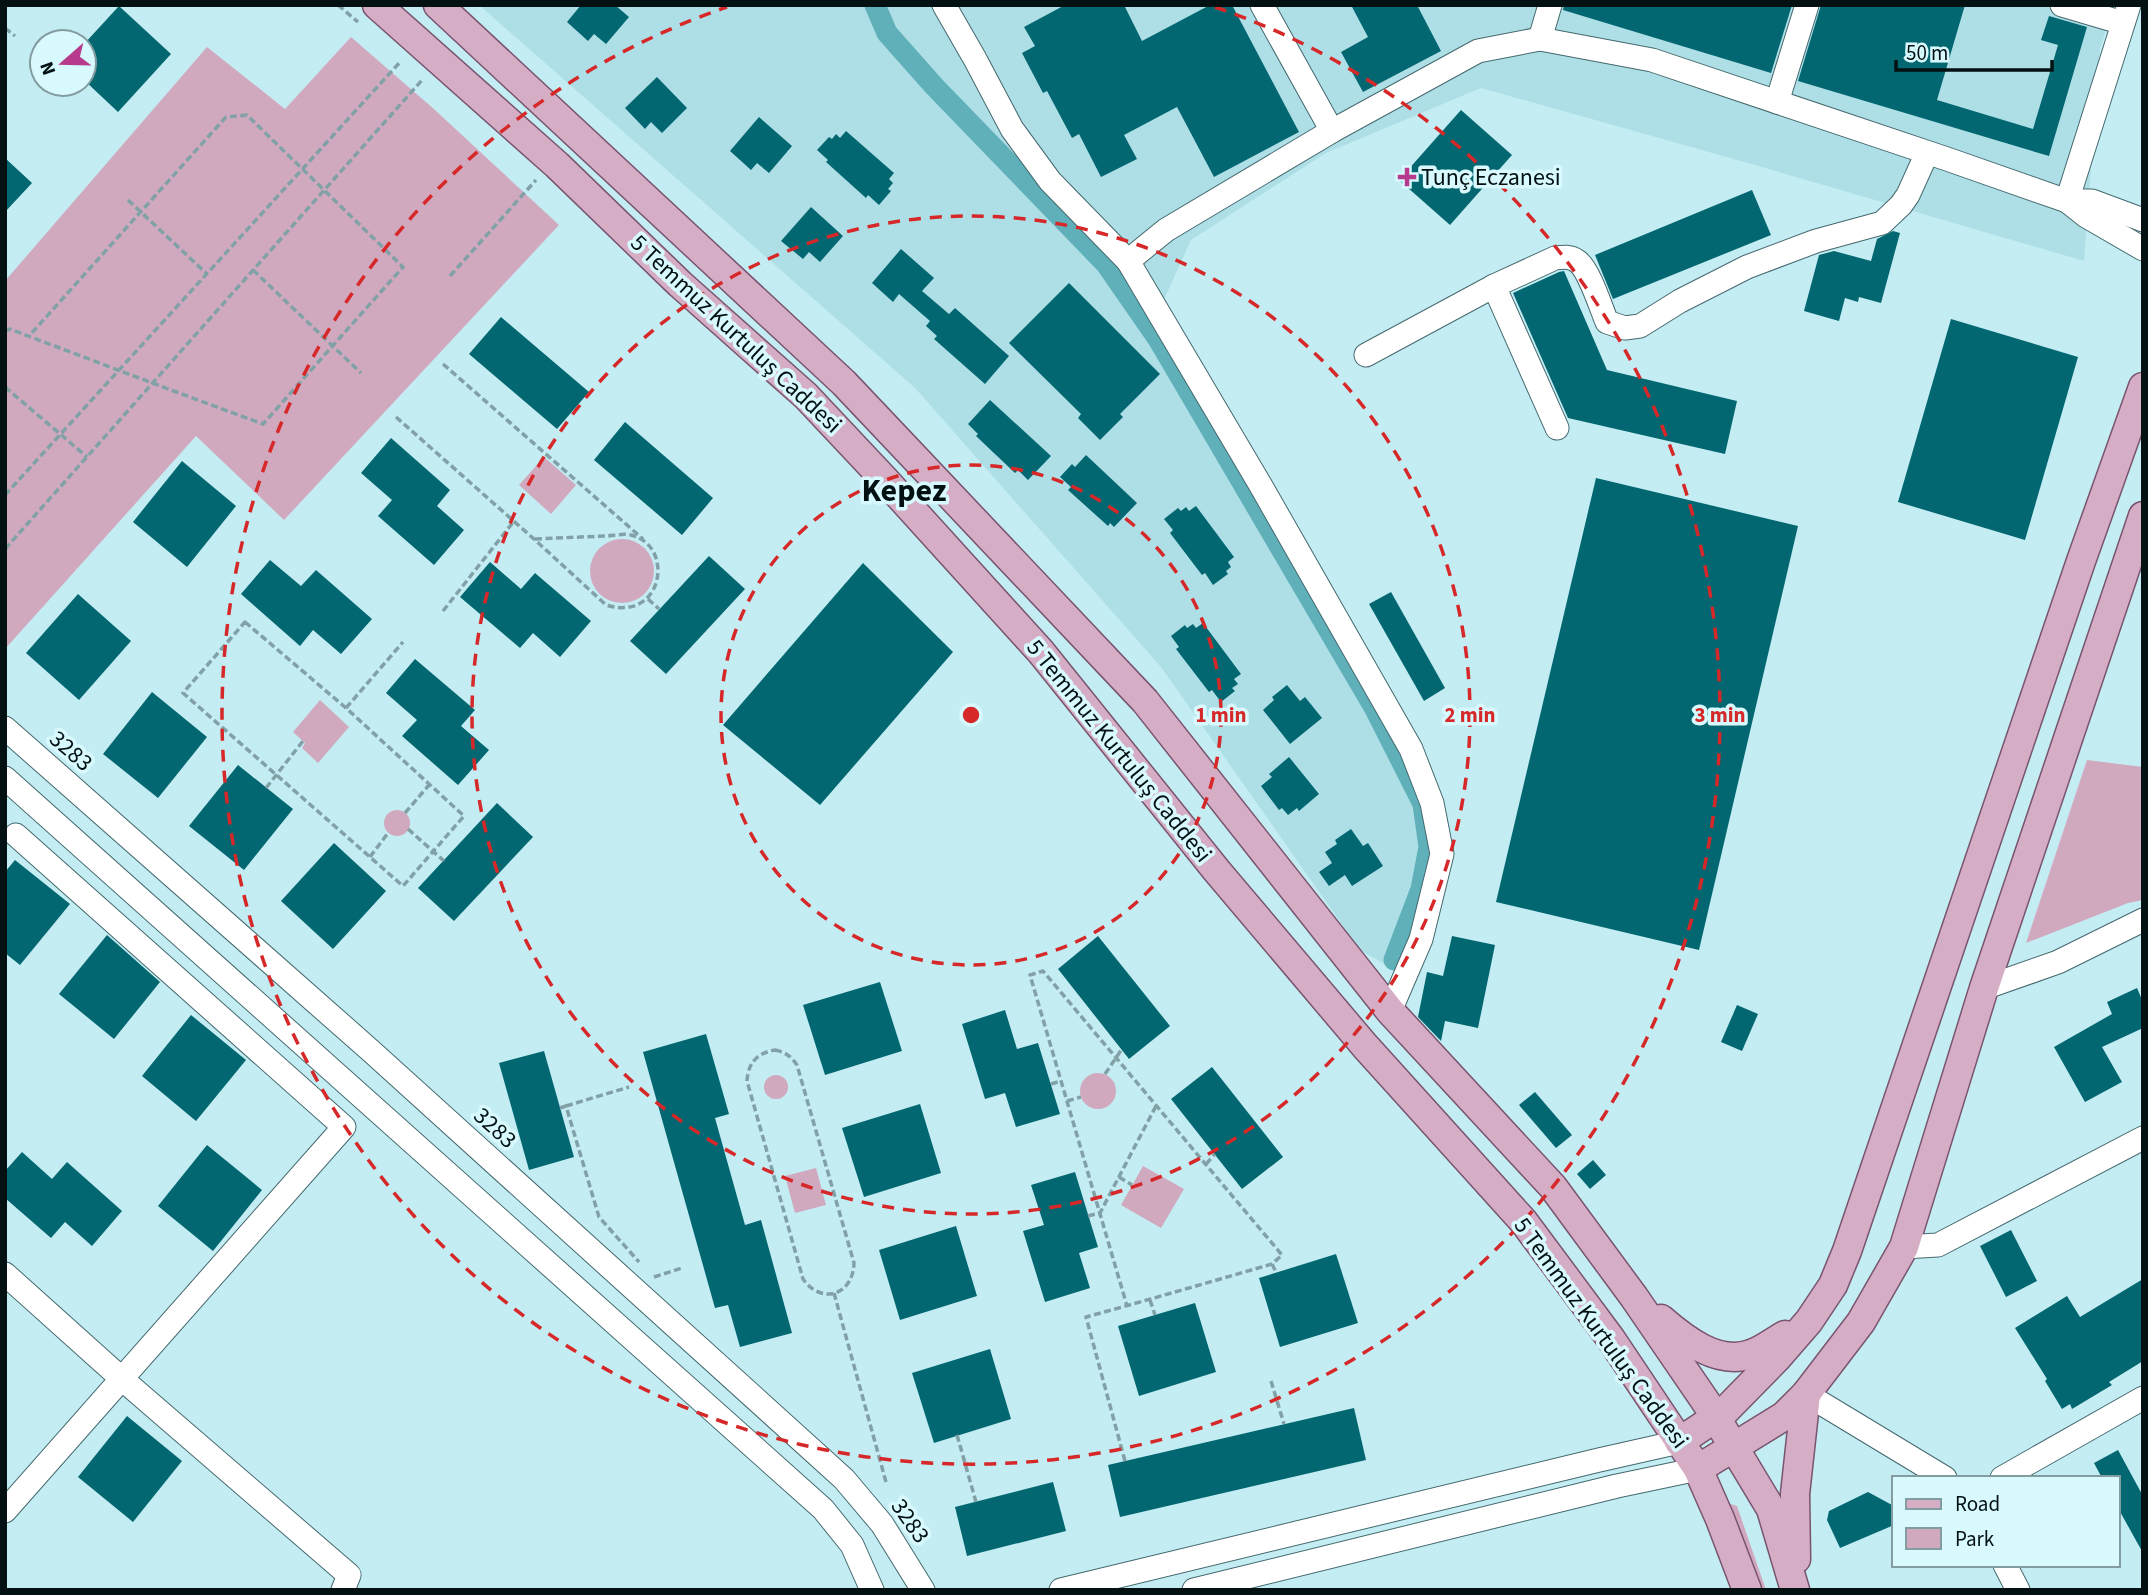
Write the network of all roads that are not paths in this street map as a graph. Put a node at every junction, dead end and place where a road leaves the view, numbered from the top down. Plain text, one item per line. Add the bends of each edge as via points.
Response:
1 (438, 5) edge
2 (944, 5) edge
3 (1262, 5) edge
4 (1550, 5) edge
5 (1807, 5) edge
6 (2062, 5) edge
7 (2126, 14) edge
8 (372, 17) edge
9 (1540, 39) junction
10 (1777, 102) junction
11 (1332, 131) junction
12 (1927, 153) junction
13 (2067, 201) junction
14 (2143, 220) edge
15 (2143, 249) edge
16 (1128, 261) junction
17 (1494, 286) junction
18 (1366, 355) dead end
19 (2143, 387) edge
20 (1557, 428) dead end
21 (2142, 521) edge
22 (5, 728) edge
23 (5, 778) edge
24 (40, 808) junction
25 (10, 841) edge
26 (2143, 920) edge
27 (1984, 988) junction
28 (1390, 1011) junction
29 (2143, 1138) edge
30 (1904, 1247) junction
31 (5, 1274) edge
32 (1634, 1297) junction
33 (1809, 1321) junction
34 (122, 1380) junction
35 (1806, 1394) junction
36 (2143, 1398) edge
37 (1716, 1418) junction
38 (1679, 1442) junction
39 (1735, 1448) junction
40 (1698, 1469) junction
41 (1942, 1476) edge
42 (2006, 1476) edge
43 (5, 1511) edge
44 (2006, 1567) edge
45 (343, 1590) edge
46 (872, 1590) edge
47 (923, 1590) edge
48 (1061, 1590) edge
49 (1194, 1590) edge
50 (1746, 1590) edge
51 (1797, 1590) edge
52 (2018, 1590) edge

1 - 28 main road, 5 Temmuz Kurtuluş Caddesi via 844,383 1145,701
2 - 16 street via 1027,150 1050,181
3 - 11 street
4 - 9 street
5 - 10 street
6 - 7 street
7 - 13 street
8 - 38 main road, 5 Temmuz Kurtuluş Caddesi via 557,165 680,284 806,396 895,490 1041,652 1356,1036 1524,1222 1611,1339
9 - 10 street via 1652,60
9 - 11 street via 1478,51
10 - 12 street
11 - 16 street via 1166,230
12 - 13 street
12 - 17 street via 1908,195 1882,223 1747,267 1640,326 1625,328 1607,322 1583,266 1570,257 1555,258
13 - 14 street via 2092,201
13 - 15 street
16 - 28 street via 1412,749 1432,803 1442,854 1420,939
17 - 18 street
17 - 20 street
19 - 33 main road via 1847,1251 1833,1285
21 - 27 main road
22 - 47 street, 3283 via 844,1479 882,1524
23 - 24 street
24 - 25 street
24 - 46 street via 824,1509 852,1545
25 - 34 street via 344,1127
26 - 27 street via 2058,962
27 - 30 main road
28 - 32 main road, 5 Temmuz Kurtuluş Caddesi via 1553,1187
29 - 30 street via 1938,1245
30 - 35 main road via 1861,1322
31 - 34 street
32 - 33 main road via 1686,1340 1735,1358 1752,1354
32 - 37 main road, 5 Temmuz Kurtuluş Caddesi
33 - 37 main road
34 - 43 street
34 - 45 street via 349,1575
35 - 39 main road via 1784,1416
35 - 41 street
35 - 51 main road via 1795,1494
36 - 42 street
37 - 38 main road
37 - 39 main road, 5 Temmuz Kurtuluş Caddesi
38 - 40 main road, 5 Temmuz Kurtuluş Caddesi
38 - 48 street
39 - 40 main road
39 - 51 main road, 5 Temmuz Kurtuluş Caddesi via 1771,1509
40 - 49 street
40 - 50 main road, 5 Temmuz Kurtuluş Caddesi
44 - 52 street

